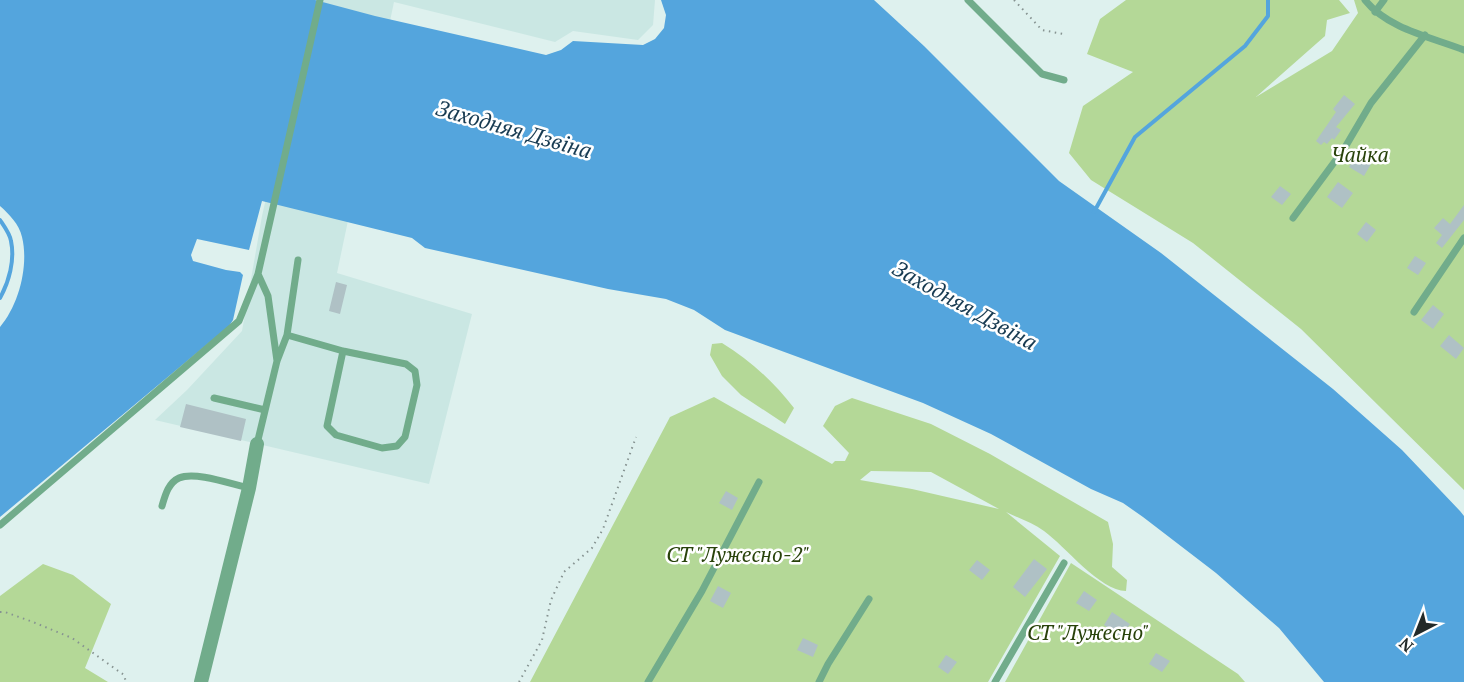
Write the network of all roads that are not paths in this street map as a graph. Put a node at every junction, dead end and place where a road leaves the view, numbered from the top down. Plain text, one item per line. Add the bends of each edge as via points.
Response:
1 (321, 0) edge
2 (968, 0) edge
3 (1365, 0) edge
4 (1384, 0) edge
5 (1375, 12) junction
6 (1425, 35) junction
7 (1464, 50) edge
8 (1064, 80) dead end
9 (1293, 218) dead end
10 (1464, 238) edge
11 (298, 260) dead end
12 (258, 274) junction
13 (1414, 312) dead end
14 (287, 335) junction
15 (344, 351) junction
16 (278, 361) junction
17 (214, 398) dead end
18 (265, 410) junction
19 (257, 444) joint
20 (759, 482) dead end
21 (249, 488) junction
22 (162, 506) dead end
23 (0, 525) edge
24 (1064, 563) dead end
25 (869, 599) dead end
26 (201, 682) edge
27 (648, 682) edge
28 (819, 682) edge
29 (995, 682) edge

1 - 12 lane
2 - 8 lane via 1042,74
3 - 5 lane
4 - 5 lane
5 - 6 lane
6 - 7 lane
6 - 9 lane via 1371,103 1344,149
10 - 13 lane
11 - 14 lane
12 - 16 lane via 268,296
12 - 23 lane via 239,321
14 - 15 lane
14 - 16 lane
15 - 15 lane via 327,426 336,435 382,448 397,446 405,437 417,385 416,371 406,364
16 - 18 lane
17 - 18 lane
18 - 19 lane
19 - 21 street
20 - 27 lane via 702,591
21 - 22 lane via 192,475 177,479 166,491
21 - 26 street
24 - 29 lane
25 - 28 lane

